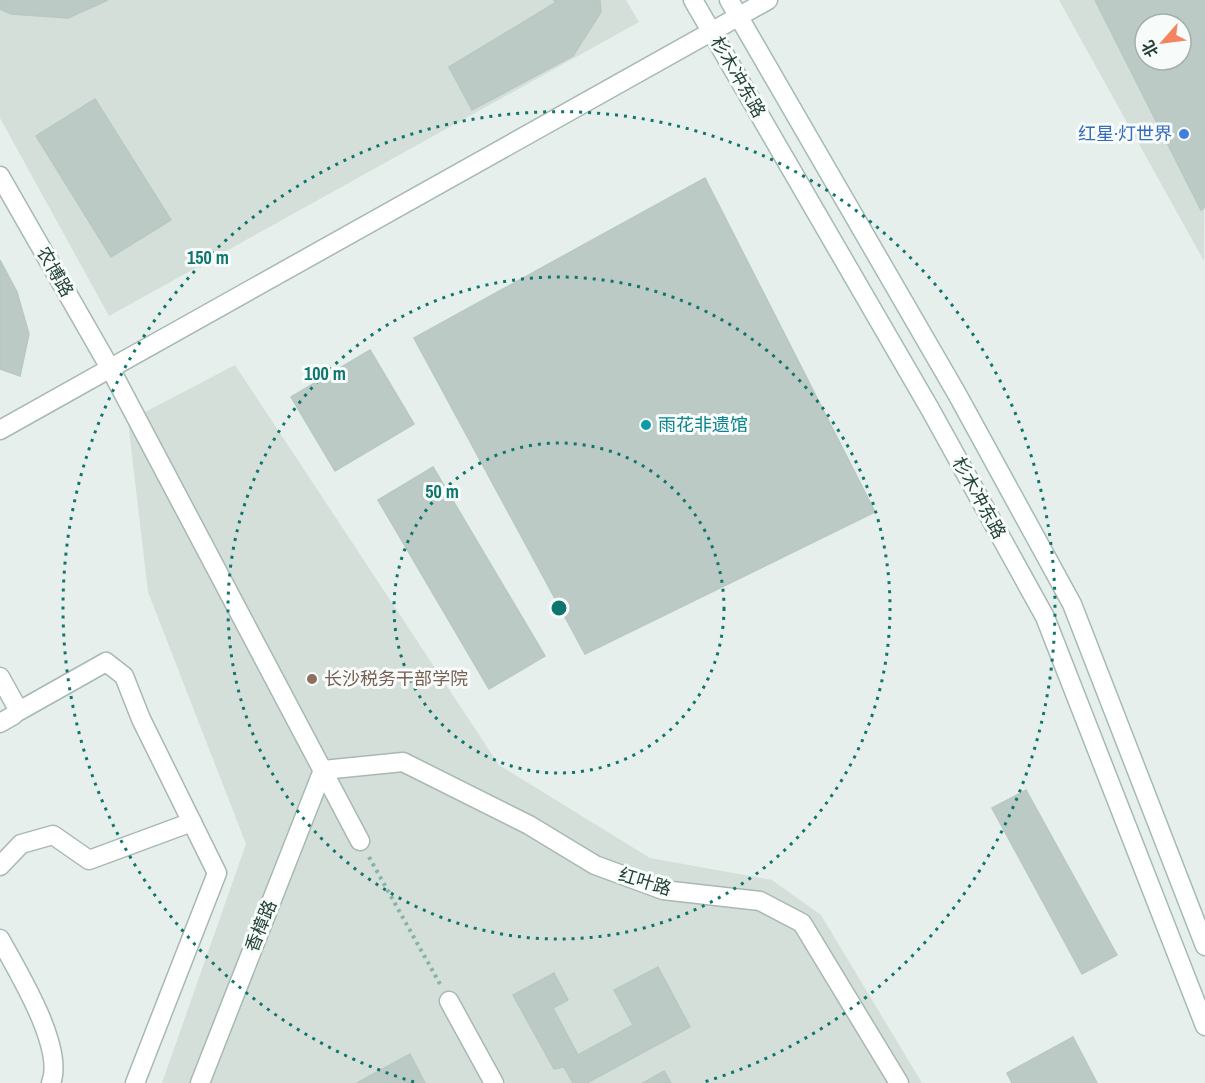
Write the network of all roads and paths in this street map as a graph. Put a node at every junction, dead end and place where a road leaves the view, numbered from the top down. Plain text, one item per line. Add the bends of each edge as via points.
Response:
1 (693, 0) edge
2 (768, 0) edge
3 (734, 8) edge
4 (711, 30) junction
5 (0, 176) edge
6 (110, 368) junction
7 (0, 430) edge
8 (0, 677) edge
9 (323, 770) junction
10 (192, 822) junction
11 (360, 841) joint
12 (0, 866) edge
13 (1199, 914) edge
14 (0, 939) edge
15 (1205, 946) edge
16 (449, 1001) joint
17 (1205, 1026) edge
18 (51, 1083) edge
19 (135, 1083) edge
20 (200, 1083) edge
21 (494, 1083) edge
22 (899, 1083) edge

1 - 4 street, 杉木冲东路
2 - 3 street
3 - 4 street
3 - 13 street, 杉木冲东路 via 957,394 1072,604
4 - 6 street
4 - 17 street, 杉木冲东路 via 1045,617
5 - 6 street, 农博路
6 - 7 street
6 - 9 street, 农博路
8 - 10 street via 20,711 106,662 124,676
9 - 11 street, 农博路
9 - 20 street, 香樟路
9 - 22 street, 红叶路 via 403,762 529,825 595,866 663,890 760,901 802,923
10 - 12 street via 89,860 53,835 21,844
10 - 19 street via 217,873
11 - 16 path
13 - 15 street, 杉木冲东路
14 - 18 street via 48,1035 55,1072
16 - 21 street

